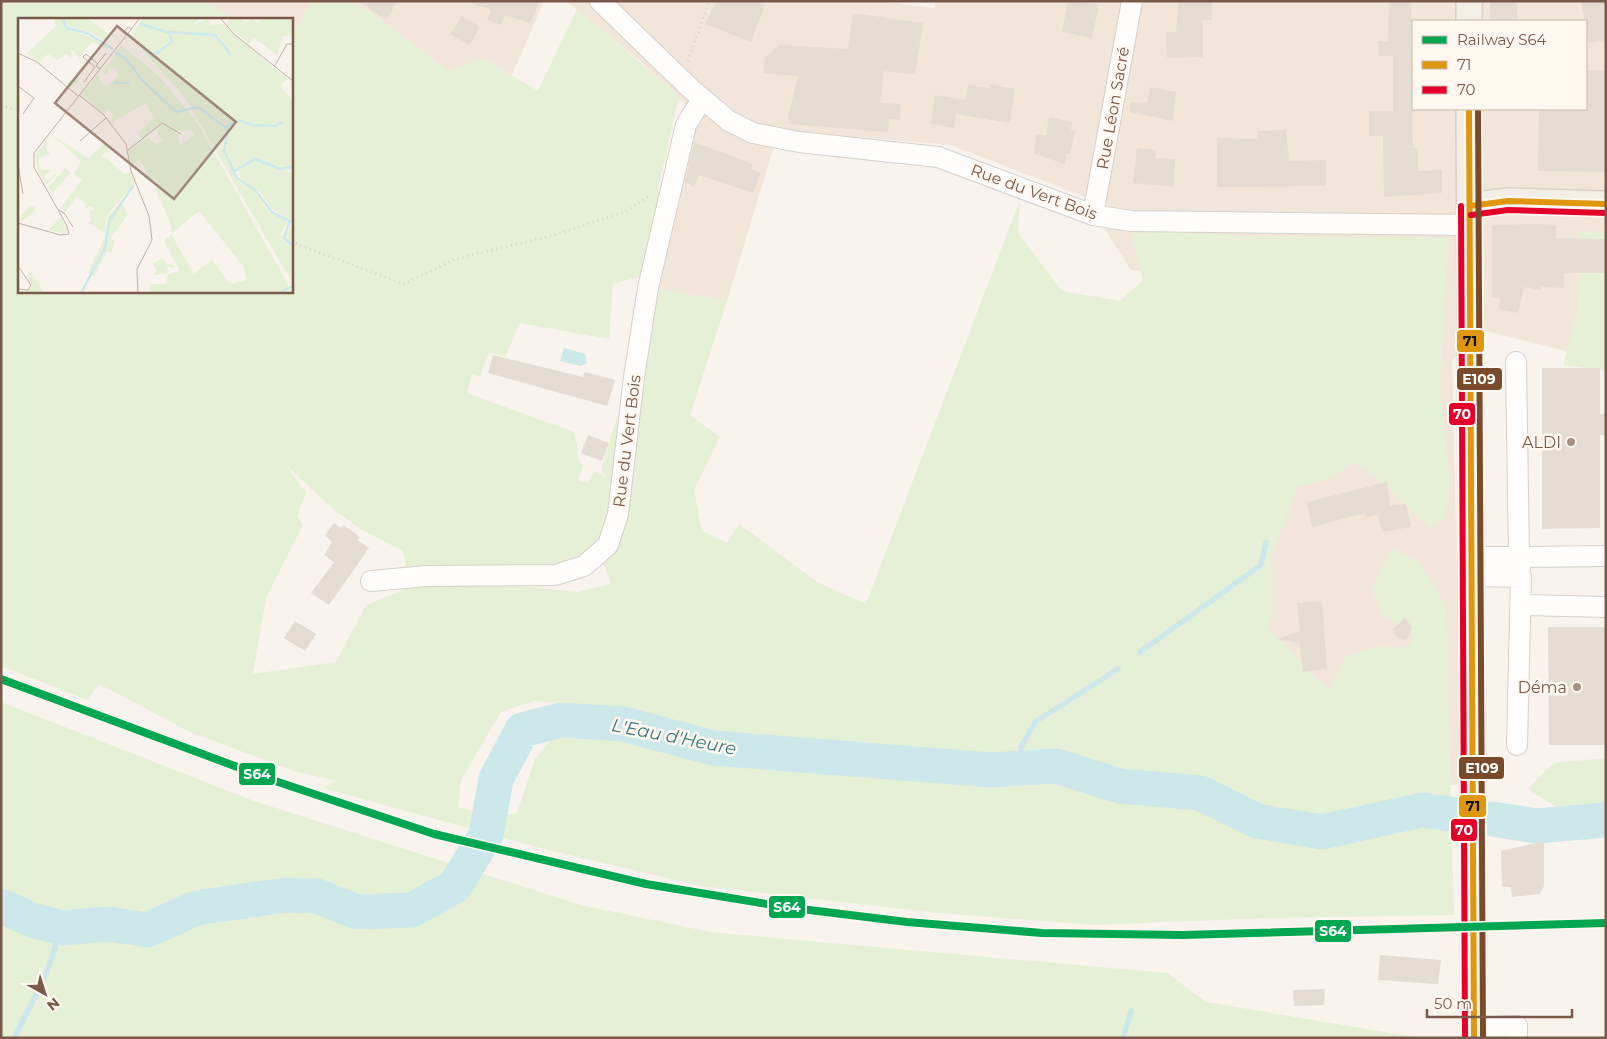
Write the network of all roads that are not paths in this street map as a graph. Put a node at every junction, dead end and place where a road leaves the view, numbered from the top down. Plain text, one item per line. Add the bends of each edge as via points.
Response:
1 (600, 1) edge
2 (1132, 1) edge
3 (1469, 1) edge
4 (1469, 20) edge
5 (702, 99) junction
6 (1469, 110) edge
7 (1606, 204) edge
8 (1093, 215) junction
9 (1470, 215) junction
10 (1516, 362) dead end
11 (1606, 556) edge
12 (1473, 567) junction
13 (1520, 567) junction
14 (371, 581) dead end
15 (1521, 605) junction
16 (1606, 607) edge
17 (1517, 745) dead end
18 (1474, 1033) edge
19 (1509, 1034) edge

1 - 5 street, Rue du Vert Bois
2 - 8 street, Rue Léon Sacré
3 - 4 main road
5 - 8 street, Rue du Vert Bois via 729,121 754,133 799,142 938,157
5 - 14 street, Rue du Vert Bois via 686,126 648,288 618,514 608,545 584,566 555,575 427,576
6 - 9 main road
7 - 9 main road via 1508,202
8 - 9 street, Rue du Vert Bois via 1131,221
9 - 12 main road
10 - 13 street
11 - 13 street
12 - 13 street
12 - 18 main road
13 - 15 street
15 - 16 street
15 - 17 street
18 - 19 street

